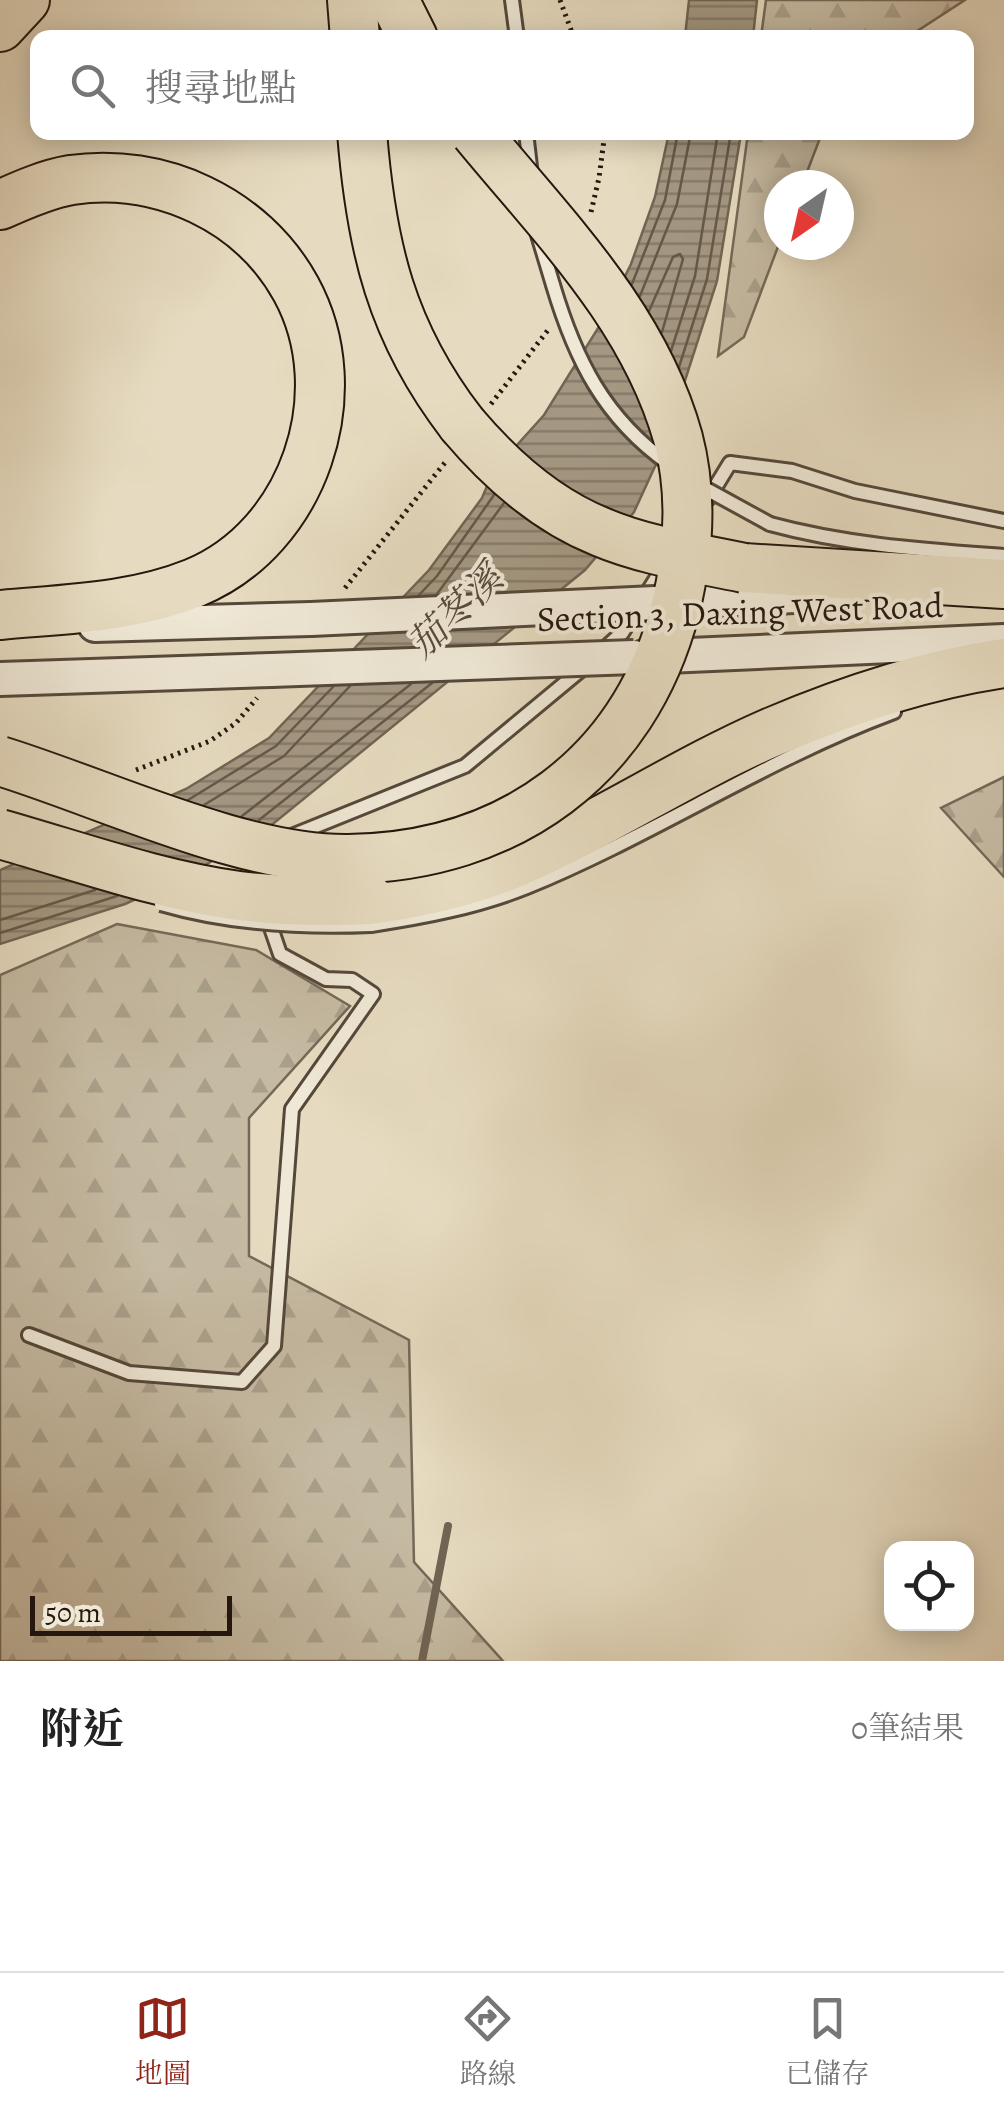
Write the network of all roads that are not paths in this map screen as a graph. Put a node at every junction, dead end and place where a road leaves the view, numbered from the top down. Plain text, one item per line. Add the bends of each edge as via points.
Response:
1 (24, 0) edge
2 (352, 0) edge
3 (512, 0) edge
4 (0, 28) edge
5 (354, 30) edge
6 (516, 30) edge
7 (363, 140) edge
8 (481, 140) edge
9 (527, 140) edge
10 (0, 205) edge
11 (1004, 521) edge
12 (1004, 556) edge
13 (1004, 584) edge
14 (0, 615) edge
15 (0, 627) edge
16 (1004, 641) edge
17 (1004, 664) edge
18 (0, 679) edge
19 (909, 706) dead end
20 (0, 761) edge
21 (0, 834) edge
22 (273, 857) dead end
23 (267, 888) dead end
24 (146, 900) dead end
25 (370, 912) junction
26 (30, 1334) dead end

1 - 4 highway
2 - 5 highway
3 - 6 lane
7 - 13 highway, bridge via 373,232 390,296 419,361 467,429 516,480 556,508 639,545 744,568
8 - 20 highway, bridge via 637,336 678,438 689,522 684,572 653,673 603,752 566,788 492,831 394,857 343,859 218,836
9 - 12 lane, bridge via 538,238 568,334 590,381 662,460 770,524 820,538
10 - 14 highway via 68,180 104,177 170,187 204,200 242,224 296,290 314,340 318,387 318,421 295,490 255,544 222,568 154,596
11 - 22 lane via 730,464 622,633 545,702 465,766 279,841
13 - 15 street, Section 3, Daxing West Road, bridge via 655,604 323,610
16 - 18 street, Section 3, Daxing West Road, bridge via 266,681
17 - 25 highway via 904,683 842,704 767,734 514,863
19 - 25 lane via 781,759 527,887 426,917
21 - 25 highway, bridge via 188,886
23 - 26 lane via 266,918 280,954 374,994 292,1109 274,1346 242,1382 129,1373
24 - 25 lane, bridge via 307,928

